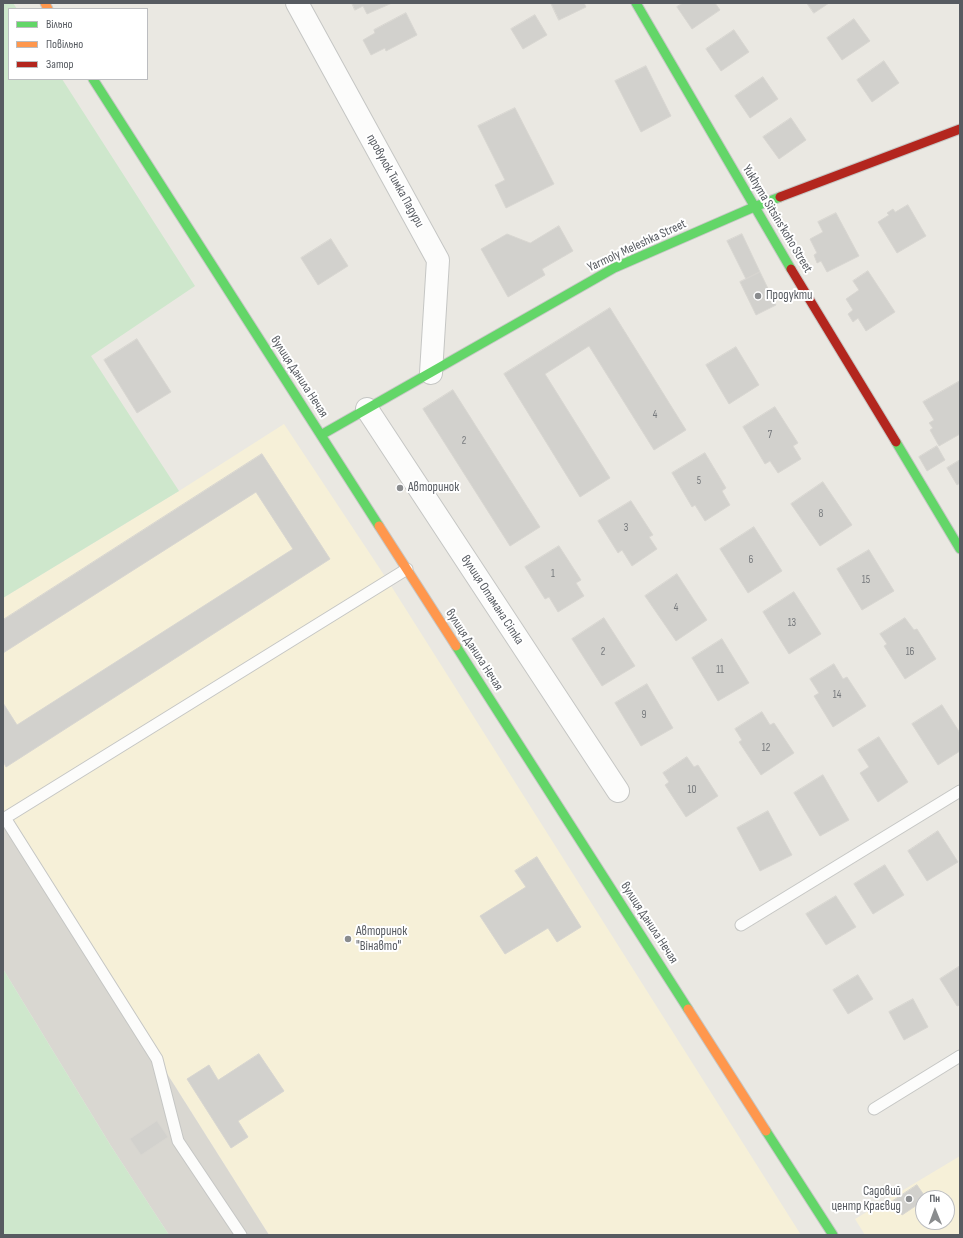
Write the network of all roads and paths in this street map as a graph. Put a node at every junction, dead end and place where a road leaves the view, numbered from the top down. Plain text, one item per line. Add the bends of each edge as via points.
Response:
1 (297, 3) edge
2 (636, 3) edge
3 (94, 80) edge
4 (960, 128) edge
5 (754, 207) junction
6 (431, 373) junction
7 (367, 409) junction
8 (321, 435) junction
9 (960, 549) edge
10 (407, 569) junction
11 (618, 791) dead end
12 (960, 791) edge
13 (742, 925) dead end
14 (960, 1056) edge
15 (874, 1109) dead end
16 (241, 1235) edge
17 (833, 1235) edge

1 - 6 street, провулок Тимка Падури via 438,260
2 - 5 main road, Yukhyma Sitsins'koho Street
3 - 8 main road, вулиця Данила Нечая
4 - 5 main road, Yarmoly Meleshka Street
5 - 6 main road, Yarmoly Meleshka Street via 614,268
5 - 9 main road, Yukhyma Sitsins'koho Street
6 - 7 main road, Yarmoly Meleshka Street
7 - 8 main road, Yarmoly Meleshka Street
7 - 11 street, вулиця Отамана Сітка
8 - 10 main road, вулиця Данила Нечая
10 - 16 lane via 5,818 158,1059 178,1141
10 - 17 main road, вулиця Данила Нечая
12 - 13 lane
14 - 15 lane

